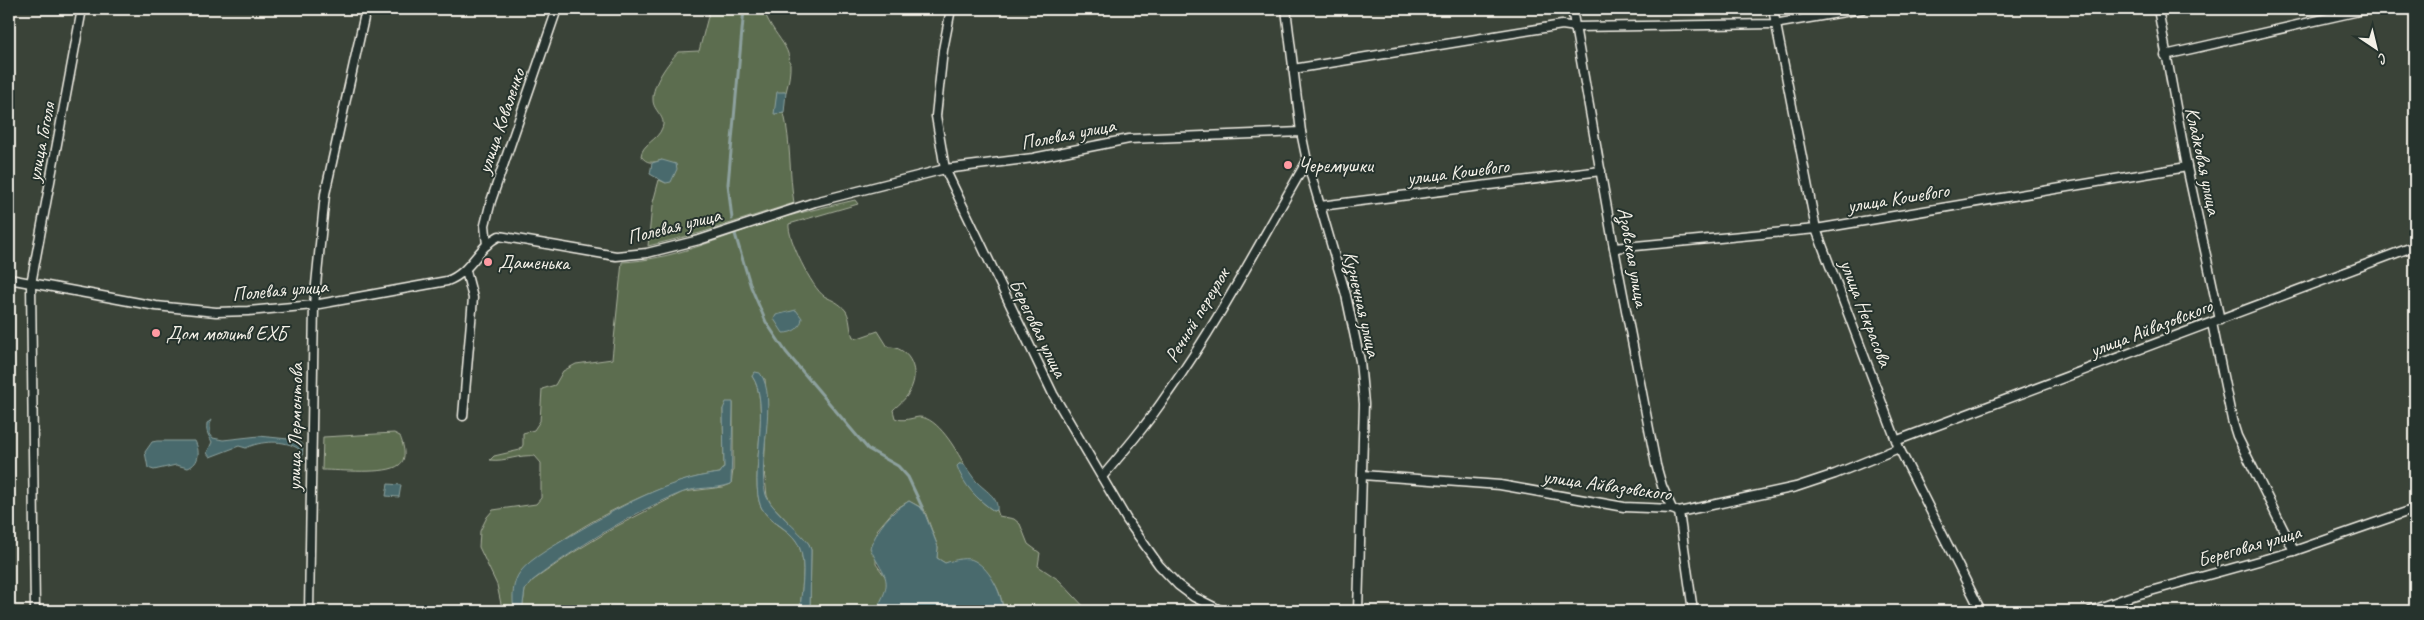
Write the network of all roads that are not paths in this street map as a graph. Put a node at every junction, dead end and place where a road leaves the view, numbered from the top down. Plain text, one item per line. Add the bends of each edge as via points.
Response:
1 (82, 9) edge
2 (366, 9) edge
3 (557, 9) edge
4 (951, 9) edge
5 (1286, 9) edge
6 (1572, 9) edge
7 (1773, 9) edge
8 (1862, 9) edge
9 (2158, 9) edge
10 (2368, 9) edge
11 (1774, 24) junction
12 (1576, 27) junction
13 (2165, 55) junction
14 (1293, 69) junction
15 (1301, 132) junction
16 (1307, 161) junction
17 (2187, 167) junction
18 (945, 169) junction
19 (1601, 171) junction
20 (1320, 206) junction
21 (1816, 229) junction
22 (488, 245) junction
23 (2415, 246) edge
24 (1614, 248) junction
25 (466, 271) junction
26 (9, 279) edge
27 (31, 284) junction
28 (314, 305) junction
29 (2216, 321) junction
30 (464, 416) dead end
31 (1899, 444) junction
32 (1362, 475) junction
33 (1102, 477) junction
34 (2415, 509) edge
35 (1675, 511) junction
36 (2294, 551) junction
37 (35, 611) edge
38 (309, 611) edge
39 (1222, 611) edge
40 (1358, 611) edge
41 (1693, 611) edge
42 (1981, 611) edge
43 (2091, 611) edge

1 - 27 street, улица Гоголя
2 - 28 street, улица Лермонтова via 325,194
3 - 22 street, улица Коваленко via 491,201 485,225
4 - 18 street, Береговая улица via 936,116
5 - 14 street, Кузнечная улица
6 - 12 street, Азовская улица
7 - 11 street, улица Некрасова
8 - 11 street
9 - 13 street, Кладковая улица
10 - 13 street
11 - 12 street
11 - 21 street, улица Некрасова
12 - 14 street via 1562,25
12 - 19 street, Азовская улица
13 - 17 street, Кладковая улица
14 - 15 street, Кузнечная улица
15 - 16 street, Кузнечная улица
15 - 18 street, Полевая улица via 1129,138 1033,158
16 - 20 street, Кузнечная улица
16 - 33 street, Речной переулок via 1215,320 1169,392
17 - 21 street, улица Кошевого
17 - 29 street, Кладковая улица
18 - 22 street, Полевая улица via 815,202 699,240 647,253 616,256 506,236 499,236
18 - 33 street, Береговая улица via 1041,371
19 - 20 street, улица Кошевого
19 - 24 street, Азовская улица
20 - 32 street, Кузнечная улица via 1348,303 1360,361 1364,404
21 - 24 street, улица Кошевого
21 - 31 street, улица Некрасова
22 - 25 street, Полевая улица
23 - 29 street, улица Айвазовского
24 - 35 street, Азовская улица via 1656,465
25 - 28 street, Полевая улица via 439,284
25 - 30 street via 473,298
26 - 27 street, Полевая улица
27 - 28 street, Полевая улица via 196,311 248,311
27 - 37 street, улица Гоголя
28 - 38 street, улица Лермонтова
29 - 31 street, улица Айвазовского
29 - 36 street, Кладковая улица via 2237,436
31 - 35 street, улица Айвазовского via 1834,474 1796,487
31 - 42 street, улица Некрасова
32 - 35 street, улица Айвазовского via 1500,485 1624,507
32 - 40 street, Кузнечная улица
33 - 39 street, Береговая улица via 1127,520 1167,574 1194,597
34 - 36 street, Береговая улица
35 - 41 street, Азовская улица
36 - 43 street, Береговая улица via 2129,597

